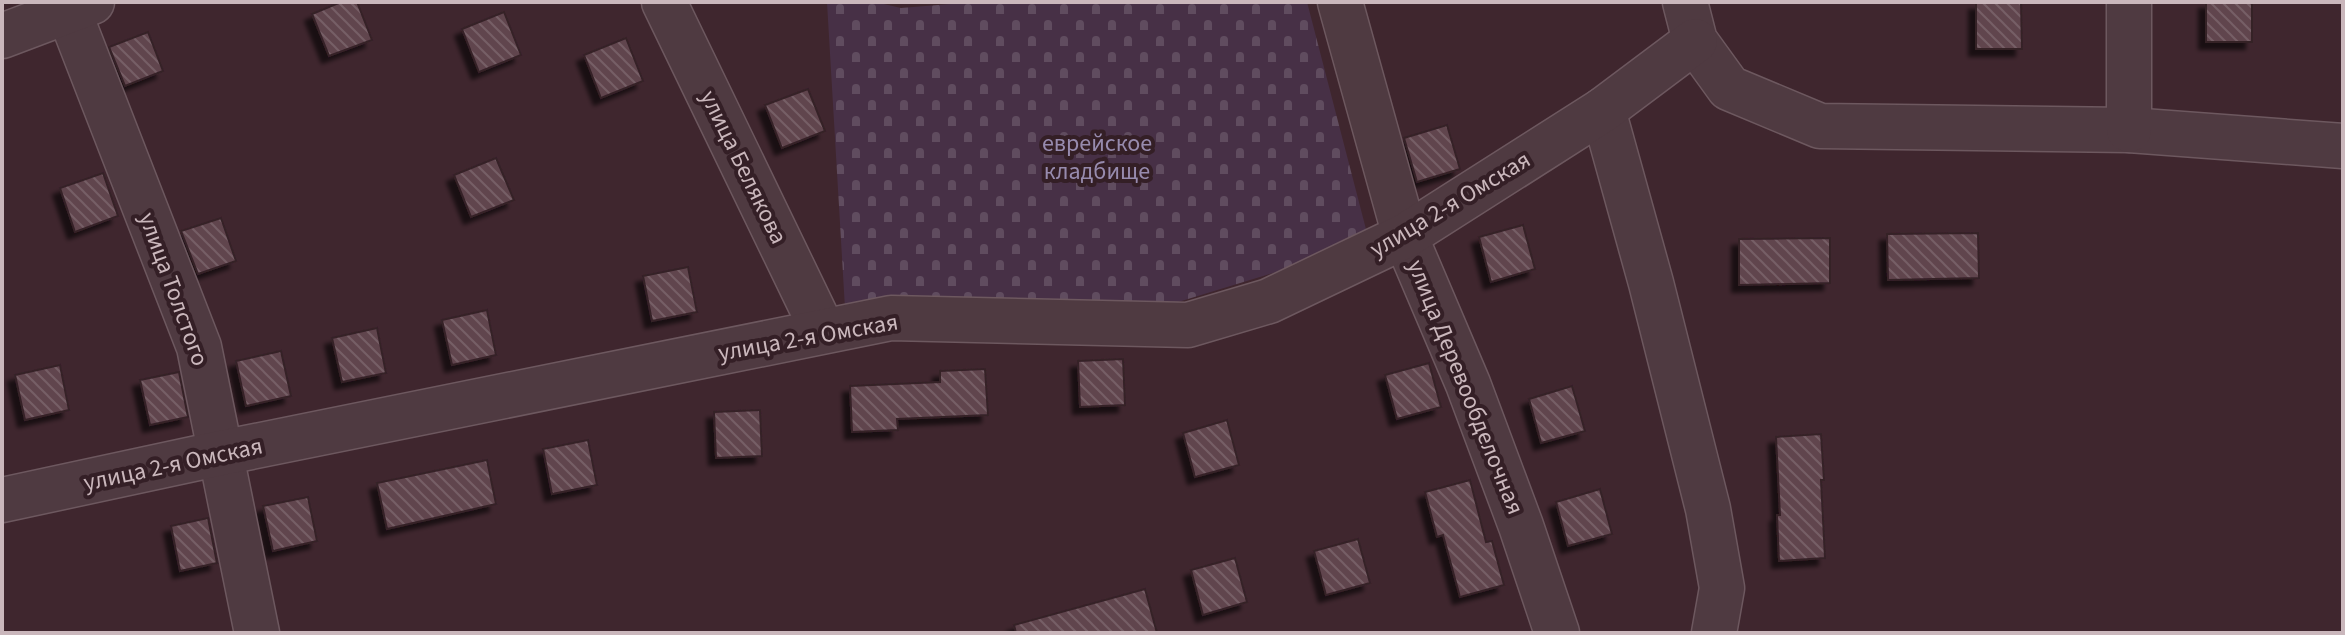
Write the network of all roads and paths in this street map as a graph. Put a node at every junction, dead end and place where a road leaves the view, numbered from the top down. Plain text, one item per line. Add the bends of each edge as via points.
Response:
1 (664, 2) edge
2 (1340, 2) edge
3 (2129, 2) edge
4 (75, 5) edge
5 (1690, 21) edge
6 (2, 36) edge
7 (1603, 110) junction
8 (2129, 130) junction
9 (2343, 146) edge
10 (1405, 236) junction
11 (823, 331) junction
12 (221, 453) junction
13 (2, 500) edge
14 (257, 633) edge
15 (1557, 633) edge
16 (1714, 633) edge

1 - 11 street, улица Белякова
2 - 10 street, улица Деревообделочная
3 - 8 street
4 - 6 street
4 - 12 street, улица Толстого via 199,347
5 - 7 street, улица 2-я Омская
5 - 8 street via 1729,88 1820,126
7 - 10 street, улица 2-я Омская
7 - 16 street via 1708,509 1722,588
8 - 9 street
10 - 11 street, улица 2-я Омская via 1269,301 1188,325 891,318
10 - 15 street, улица Деревообделочная via 1468,384
11 - 12 street, улица 2-я Омская
12 - 13 street, улица 2-я Омская
12 - 14 street, улица Толстого

